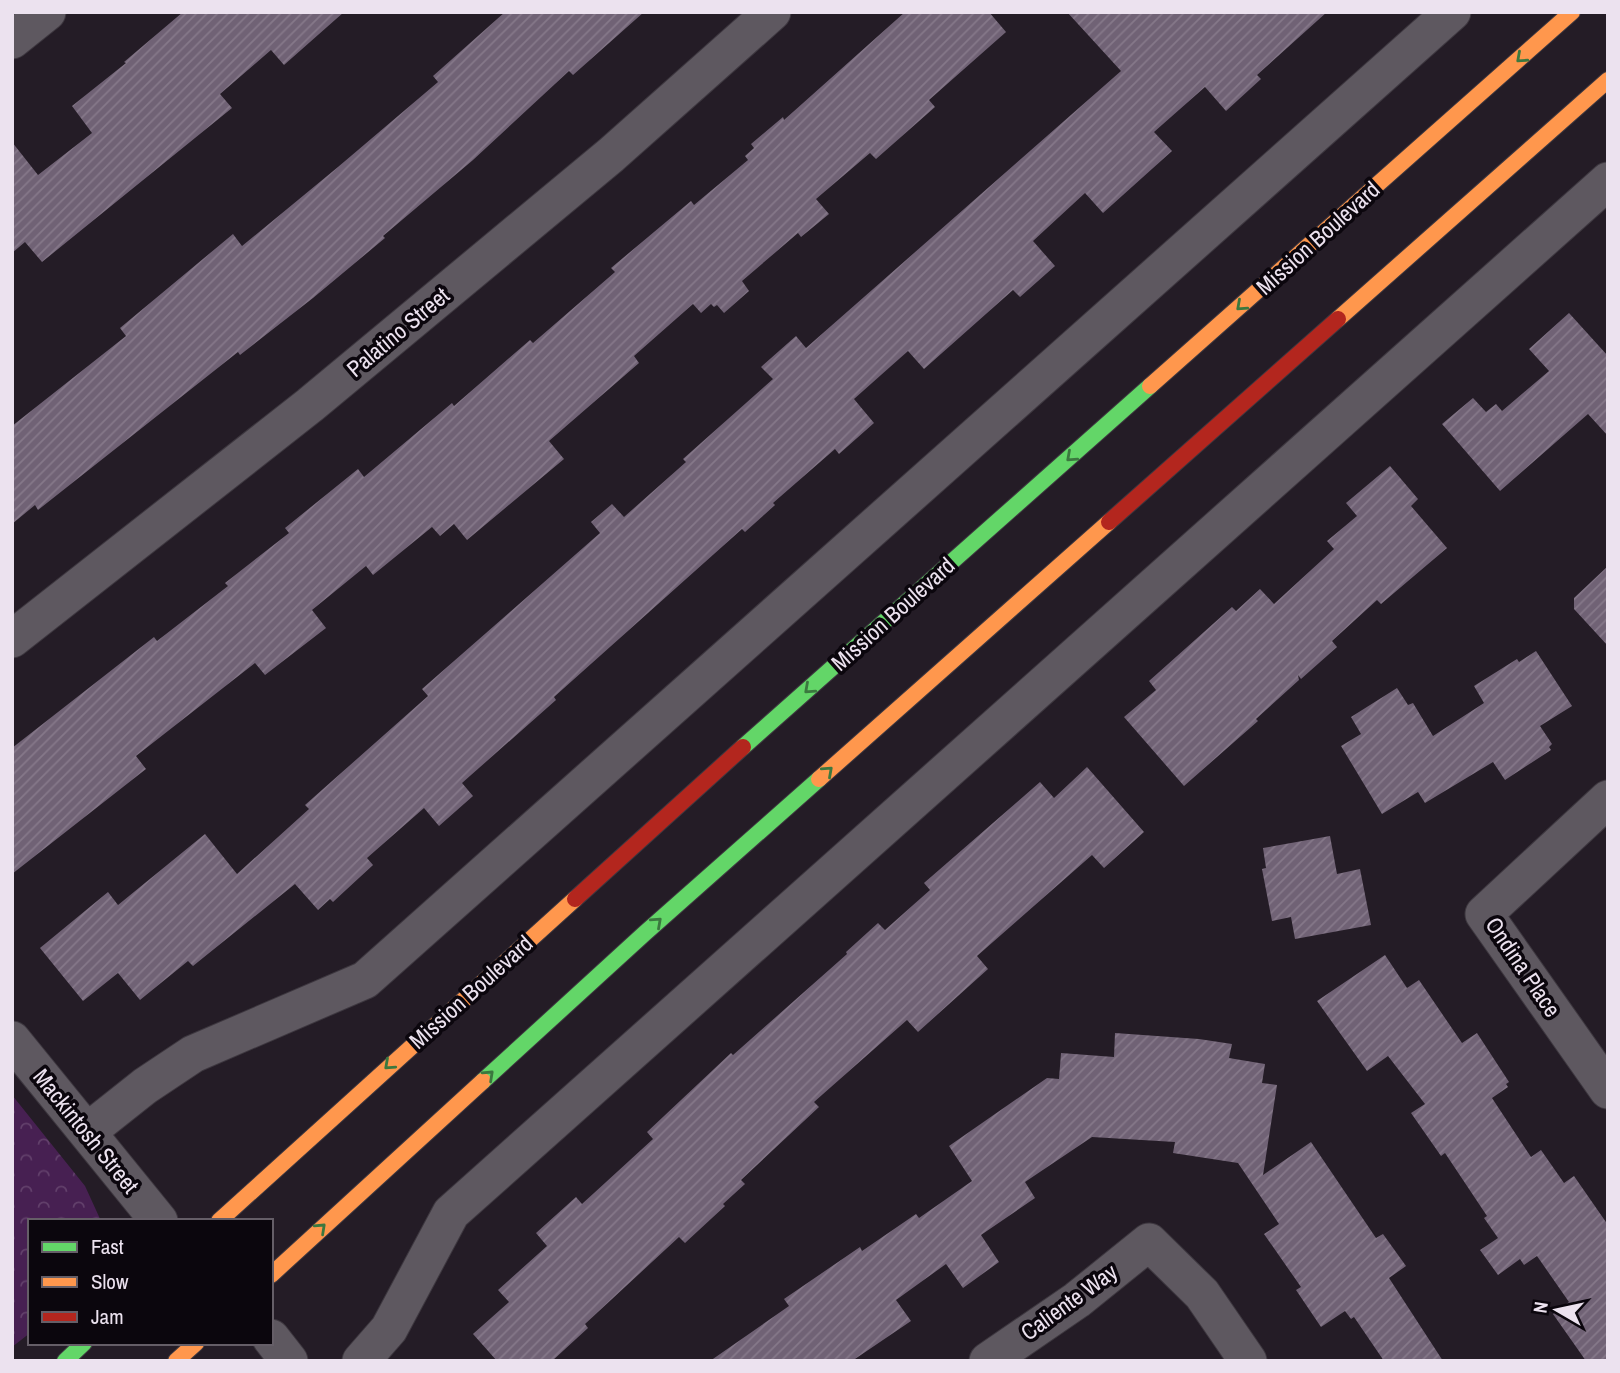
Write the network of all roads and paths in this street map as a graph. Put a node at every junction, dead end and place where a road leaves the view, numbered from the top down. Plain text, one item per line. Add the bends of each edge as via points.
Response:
1 (47, 12) edge
2 (772, 12) edge
3 (1452, 12) edge
4 (1572, 12) edge
5 (12, 40) edge
6 (1608, 80) edge
7 (1608, 181) edge
8 (12, 639) edge
9 (1608, 799) edge
10 (12, 1040) edge
11 (1608, 1090) edge
12 (87, 1132) junction
13 (157, 1219) edge
14 (221, 1219) edge
15 (273, 1273) edge
16 (273, 1341) edge
17 (82, 1345) edge
18 (194, 1345) edge
19 (65, 1361) edge
20 (176, 1361) edge
21 (289, 1361) edge
22 (361, 1361) edge
23 (988, 1361) edge
24 (1248, 1361) edge

1 - 5 street
2 - 8 street, Palatino Street via 611,155 310,405
3 - 12 street via 365,980 192,1054
4 -> 14 main road, Mission Boulevard via 764,728
15 -> 6 main road via 655,924
7 - 22 street via 451,1213 389,1329
9 - 11 street, Ondina Place via 1484,914
10 - 12 street, Mackintosh Street
12 - 13 street, Mackintosh Street
16 - 21 street
17 - 19 main road
18 - 20 main road
23 - 24 street, Caliente Way via 1077,1300 1149,1242 1202,1294

